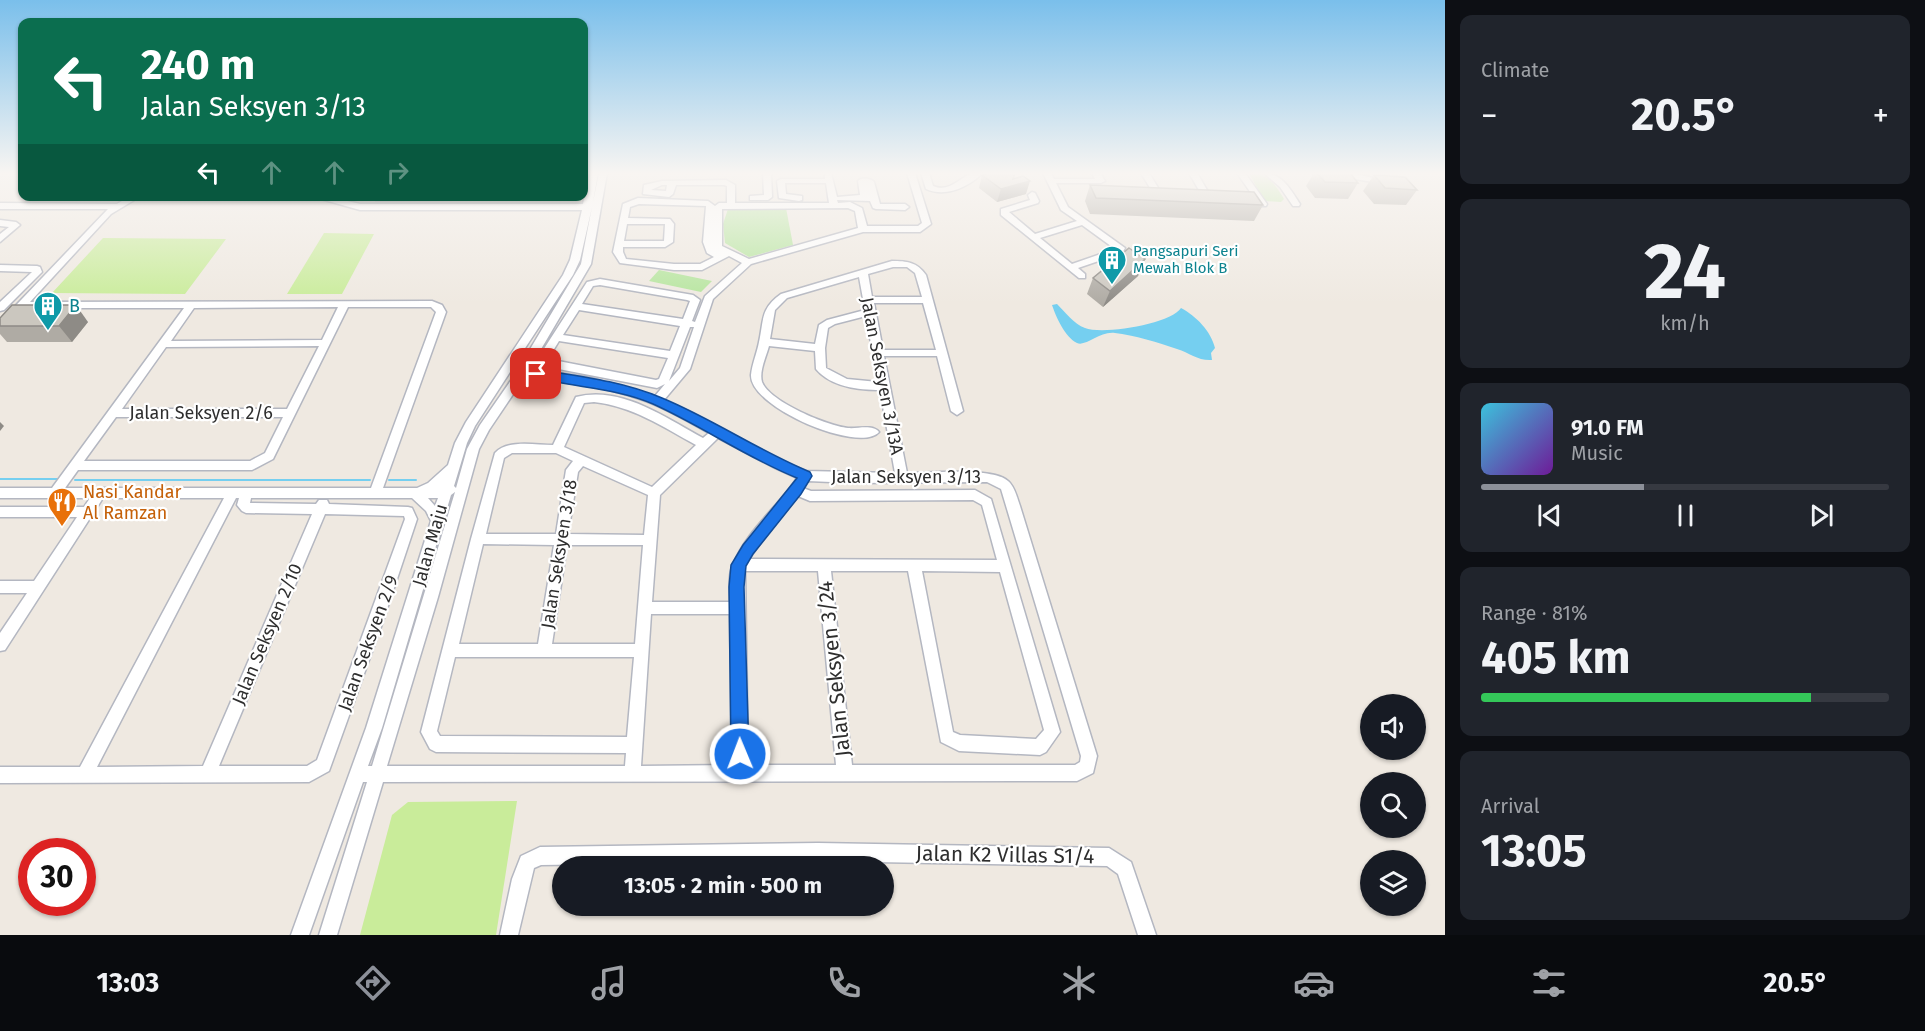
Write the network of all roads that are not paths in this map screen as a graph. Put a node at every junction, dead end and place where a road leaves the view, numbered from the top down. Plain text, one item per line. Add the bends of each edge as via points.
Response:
1 (106, 217) edge
2 (582, 217) edge
3 (594, 217) edge
4 (625, 217) edge
5 (710, 217) edge
6 (717, 217) edge
7 (860, 217) edge
8 (925, 217) edge
9 (1007, 217) edge
10 (1076, 217) edge
11 (584, 219) joint
12 (596, 219) joint
13 (624, 221) junction
14 (1084, 222) junction
15 (0, 223) edge
16 (863, 229) junction
17 (1034, 237) junction
18 (0, 239) edge
19 (619, 244) junction
20 (720, 254) junction
21 (748, 262) junction
22 (1072, 267) junction
23 (0, 268) edge
24 (863, 273) junction
25 (1082, 276) dead end
26 (868, 300) junction
27 (928, 300) junction
28 (21, 305) junction
29 (191, 305) junction
30 (344, 306) junction
31 (574, 306) junction
32 (0, 308) edge
33 (870, 312) junction
34 (686, 323) junction
35 (701, 325) junction
36 (0, 328) edge
37 (556, 337) junction
38 (765, 342) junction
39 (164, 344) junction
40 (324, 344) junction
41 (820, 348) junction
42 (878, 353) junction
43 (942, 353) junction
44 (674, 355) junction
45 (530, 359) junction
46 (508, 368) junction
47 (536, 374) junction
48 (520, 375) junction
49 (884, 386) junction
50 (657, 401) junction
51 (957, 411) dead end
52 (112, 413) junction
53 (289, 413) junction
54 (717, 432) junction
55 (873, 432) dead end
56 (704, 444) junction
57 (557, 449) junction
58 (580, 461) junction
59 (74, 466) junction
60 (453, 466) junction
61 (468, 468) junction
62 (805, 476) junction
63 (902, 478) junction
64 (796, 491) junction
65 (240, 492) junction
66 (0, 493) edge
67 (55, 493) junction
68 (100, 493) junction
69 (327, 493) junction
70 (375, 493) junction
71 (418, 493) junction
72 (445, 493) junction
73 (654, 494) junction
74 (320, 510) junction
75 (0, 512) edge
76 (87, 512) junction
77 (454, 516) junction
78 (437, 520) junction
79 (477, 539) junction
80 (563, 539) junction
81 (650, 540) junction
82 (739, 565) junction
83 (824, 565) junction
84 (914, 566) junction
85 (1005, 566) junction
86 (0, 587) edge
87 (38, 587) junction
88 (644, 608) junction
89 (738, 608) junction
90 (0, 645) edge
91 (449, 650) junction
92 (544, 650) junction
93 (640, 651) junction
94 (633, 745) junction
95 (85, 774) junction
96 (357, 774) junction
97 (632, 774) junction
98 (740, 774) junction
99 (845, 774) junction
100 (0, 775) edge
101 (207, 775) junction
102 (378, 775) junction
103 (300, 935) edge
104 (328, 935) edge
105 (509, 935) edge
106 (1147, 935) edge

1 - 28 street
2 - 11 street
3 - 12 street
4 - 13 street
5 - 20 street via 710,250
6 - 20 street
7 - 16 street
8 - 16 street via 927,224 920,229
9 - 17 street
10 - 14 street
11 - 46 street, Jalan Maju via 568,275
12 - 45 street, Jalan Maju via 586,264
13 - 19 street
13 - 19 street via 667,221 668,242
14 - 17 street
14 - 22 street via 1120,248
15 - 18 street via 16,225
16 - 21 street
17 - 22 street
19 - 20 street via 619,257 629,263 702,267
20 - 21 street
21 - 35 street via 708,298
22 - 25 street
23 - 32 street via 37,269
24 - 26 street, Jalan Seksyen 3/13A
24 - 27 street via 892,264 915,267
24 - 38 street via 775,302 768,310
26 - 27 street
26 - 33 street, Jalan Seksyen 3/13A
27 - 43 street
28 - 29 street
28 - 36 street
29 - 30 street
29 - 39 street
30 - 40 street
30 - 70 street via 432,304 441,312
31 - 34 street
31 - 34 street via 590,284 600,282 690,297 695,300
31 - 37 street
33 - 41 street via 823,327
33 - 42 street, Jalan Seksyen 3/13A
34 - 35 street
34 - 44 street
35 - 50 street via 686,369
37 - 44 street
37 - 44 street via 543,362 657,384 663,381
38 - 41 street
38 - 55 street via 756,379 761,392 771,401 844,432
39 - 40 street
39 - 52 street
40 - 53 street
41 - 49 street via 821,369 833,379 860,386
42 - 43 street
42 - 49 street, Jalan Seksyen 3/13A
43 - 51 street
45 - 47 street
45 - 48 street, Jalan Maju
46 - 48 street, Jalan Seksyen 3/13
46 - 60 street, Jalan Maju via 470,424
47 - 48 street, Jalan Seksyen 3/13
47 - 50 street, Jalan Seksyen 3/13 via 590,381
48 - 61 street, Jalan Maju via 478,438
49 - 63 street, Jalan Seksyen 3/13A
50 - 54 street, Jalan Seksyen 3/13
52 - 53 street, Jalan Seksyen 2/6
52 - 59 street
53 - 59 street via 269,456 252,465
54 - 56 street
54 - 62 street, Jalan Seksyen 3/13
56 - 57 street via 614,400 587,398 580,400
56 - 73 street
57 - 58 street
57 - 79 street via 512,449 498,456
58 - 73 street
58 - 80 street, Jalan Seksyen 3/18 via 572,470
59 - 67 street
60 - 71 street via 432,486
60 - 72 street, Jalan Maju
61 - 72 street
61 - 77 street, Jalan Maju
62 - 63 street, Jalan Seksyen 3/13
62 - 64 street
63 - 99 street, Jalan Seksyen 3/13 via 987,477 1007,486 1089,756 1087,767 1077,773
64 - 82 street
64 - 85 street via 810,496 975,495 987,502
65 - 68 street
65 - 69 street
65 - 74 street via 246,508
65 - 95 street
66 - 67 street
67 - 68 street
68 - 76 street
69 - 70 street
69 - 74 street, Jalan Seksyen 2/10
70 - 71 street
71 - 72 street
71 - 78 street
72 - 77 street
72 - 78 street, Jalan Maju
73 - 81 street
74 - 101 street, Jalan Seksyen 2/10
74 - 101 street, Jalan Seksyen 2/9 via 408,512 411,519 328,754 323,765 309,774
75 - 76 street
76 - 87 street
77 - 102 street, Jalan Maju
78 - 96 street, Jalan Maju
79 - 80 street
79 - 91 street
80 - 81 street
80 - 92 street, Jalan Seksyen 3/18
81 - 88 street
82 - 83 street
82 - 89 street
83 - 84 street
83 - 99 street, Jalan Seksyen 3/24
84 - 85 street
84 - 85 street via 946,737 959,743 1040,747 1052,732
86 - 87 street
87 - 90 street
88 - 89 street
88 - 93 street
89 - 98 street
91 - 92 street
91 - 94 street via 429,732 436,744
92 - 93 street
93 - 94 street
94 - 97 street
95 - 100 street
95 - 101 street
96 - 102 street
96 - 103 street, Jalan Maju
97 - 98 street
97 - 102 street
98 - 99 street
102 - 104 street, Jalan Maju
105 - 106 street, Jalan K2 Villas S1/4 via 527,862 540,856 818,852 1109,857 1125,868

